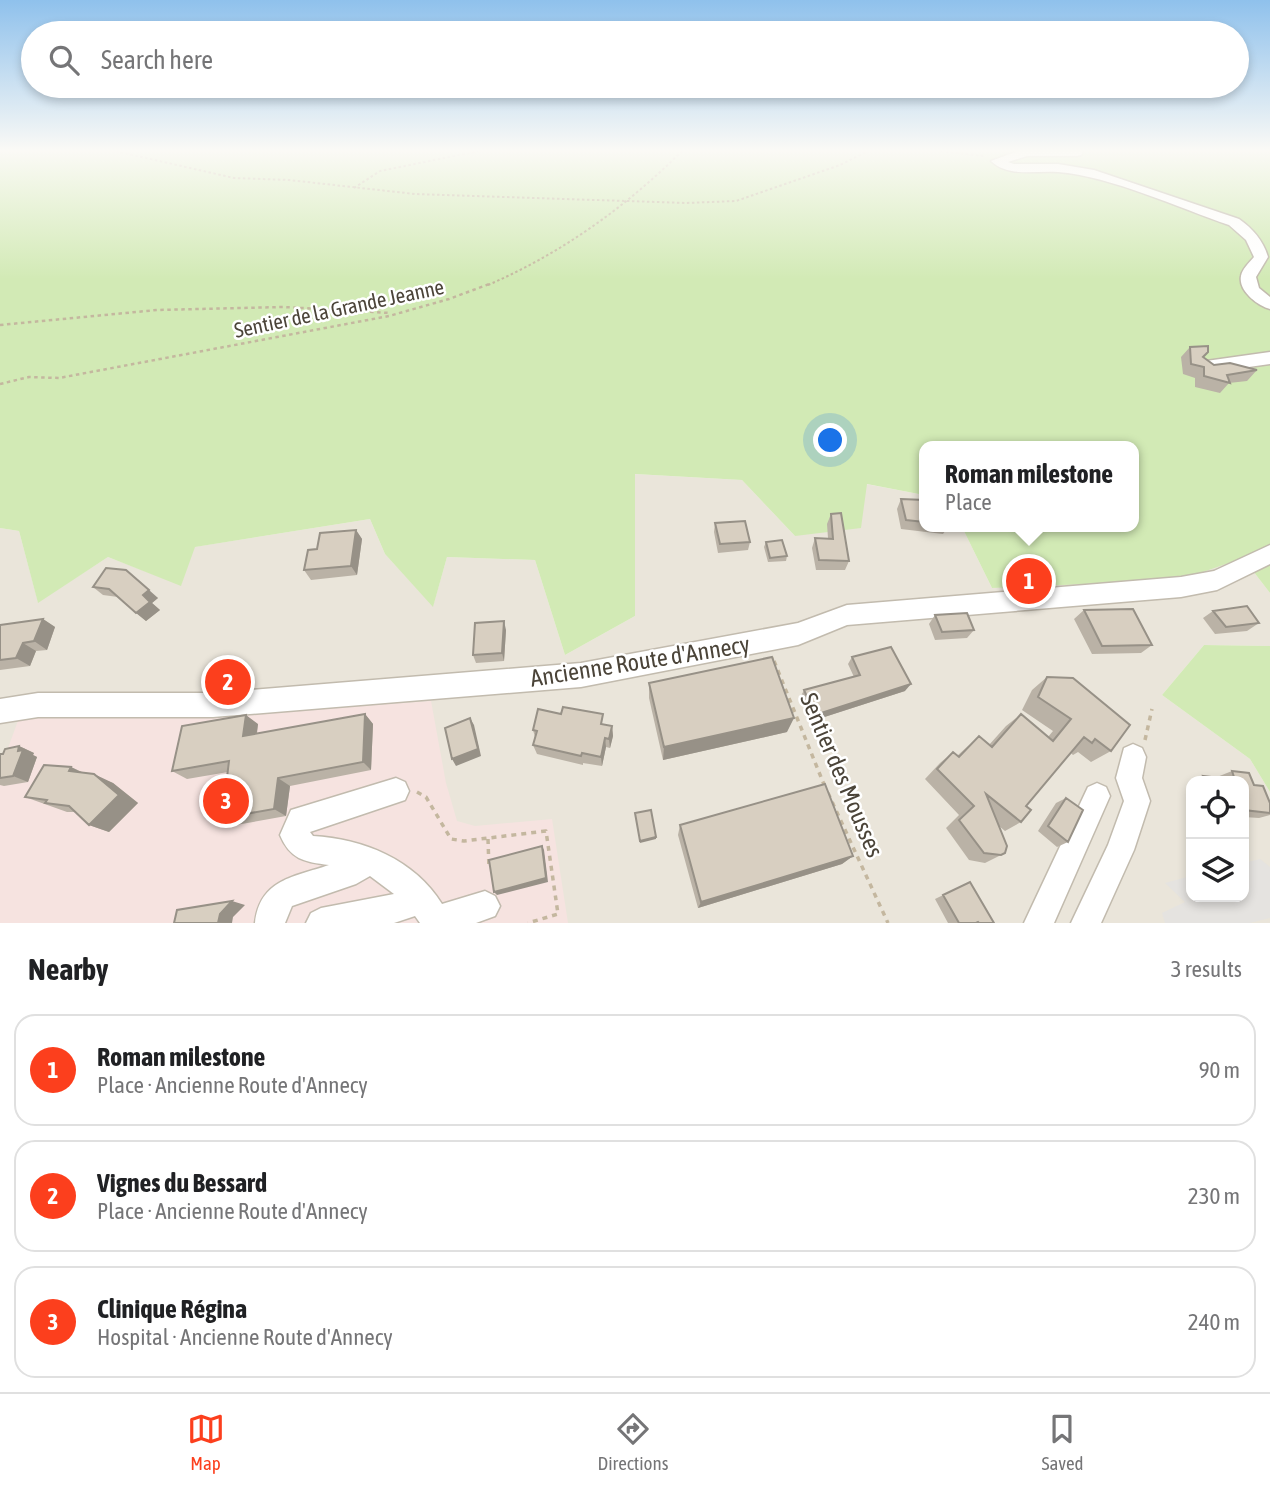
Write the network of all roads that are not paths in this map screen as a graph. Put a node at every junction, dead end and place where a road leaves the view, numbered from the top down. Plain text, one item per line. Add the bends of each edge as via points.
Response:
1 (1148, 193) edge
2 (1200, 220) dead end
3 (1241, 226) junction
4 (1270, 304) edge
5 (1270, 358) edge
6 (1206, 367) edge
7 (1270, 554) edge
8 (0, 711) edge
9 (1133, 757) road end
10 (396, 791) road end
11 (1097, 796) dead end
12 (366, 860) junction
13 (485, 906) dead end
14 (432, 915) edge
15 (270, 923) edge
16 (321, 923) edge
17 (1039, 923) edge
18 (1086, 923) edge

1 - 3 street
2 - 3 street
3 - 4 street via 1260,253 1248,274 1251,288
5 - 6 street
7 - 8 street, Ancienne Route d'Annecy via 1217,580 1181,587 847,615 798,634 581,675 213,705 38,705
9 - 18 street via 1129,778 1137,801
10 - 12 street via 301,820 294,835 306,849
11 - 17 street
12 - 14 street via 405,884
12 - 15 street via 356,870 282,895
13 - 14 street
14 - 16 street via 396,908

